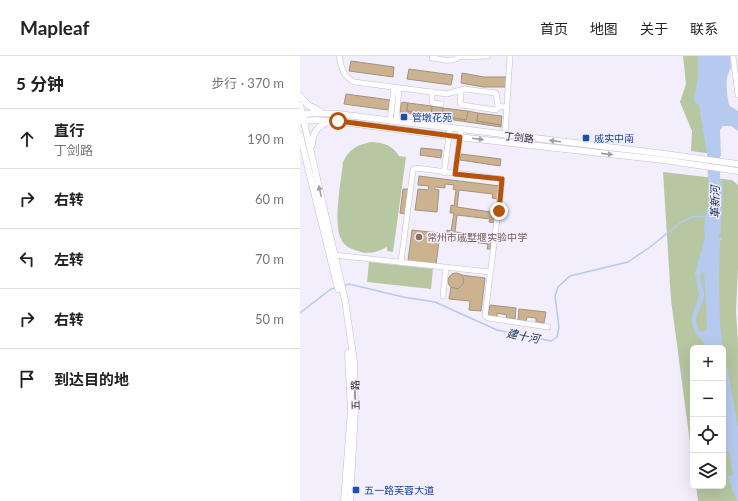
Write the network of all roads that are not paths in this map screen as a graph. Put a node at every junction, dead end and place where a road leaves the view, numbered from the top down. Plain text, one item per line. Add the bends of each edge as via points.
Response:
1 (339, 56) edge
2 (488, 56) edge
3 (510, 56) edge
4 (733, 56) edge
5 (458, 57) edge
6 (432, 58) dead end
7 (397, 88) junction
8 (458, 91) junction
9 (432, 92) junction
10 (738, 95) edge
11 (300, 96) edge
12 (441, 104) dead end
13 (300, 105) edge
14 (498, 105) junction
15 (506, 108) junction
16 (332, 114) junction
17 (302, 118) edge
18 (338, 121) junction
19 (393, 121) junction
20 (450, 128) junction
21 (461, 130) junction
22 (300, 135) edge
23 (505, 135) junction
24 (449, 136) junction
25 (460, 137) junction
26 (312, 154) junction
27 (705, 163) junction
28 (738, 164) edge
29 (725, 166) junction
30 (738, 171) edge
31 (444, 173) junction
32 (455, 174) junction
33 (334, 256) junction
34 (401, 262) junction
35 (446, 267) junction
36 (490, 272) junction
37 (339, 287) junction
38 (443, 296) dead end
39 (548, 327) dead end
40 (344, 501) edge
41 (350, 501) edge

1 - 7 street via 344,74 354,82
2 - 5 street
3 - 15 street
4 - 10 street
5 - 6 street via 455,60
7 - 9 street
7 - 19 street
8 - 9 street via 447,94
8 - 14 street via 464,89 496,93
8 - 14 street via 461,93 462,105 496,110
9 - 12 street via 432,102
11 - 16 main road via 316,110
13 - 17 main road, 五一路
14 - 15 street
15 - 23 street
16 - 17 main road, 丁剑路 via 313,113
16 - 19 main road, 丁剑路
17 - 18 main road, 丁剑路
17 - 26 main road, 五一路
18 - 24 main road, 丁剑路
18 - 26 main road via 326,123 318,128 312,138
19 - 20 main road, 丁剑路
20 - 21 main road, 丁剑路
20 - 24 street
21 - 23 main road, 丁剑路
21 - 25 street
22 - 37 main road, 五一路
27 -> 23 main road, 丁剑路 via 665,154
24 - 25 main road, 丁剑路
24 - 31 street
25 -> 27 main road, 丁剑路
25 - 32 street
33 -> 26 main road, 五一路
27 - 29 main road, 丁剑路
28 - 29 main road, 丁剑路
29 - 30 main road, 丁剑路
31 - 32 street
31 - 34 street via 416,168 413,170
32 - 36 street via 502,179
33 - 34 street
33 - 37 main road, 五一路
34 - 35 street
35 - 36 street
35 - 38 street
36 - 39 street via 485,316
37 - 40 main road, 五一路 via 349,360 351,410
37 - 41 main road, 五一路 via 354,362 355,411

